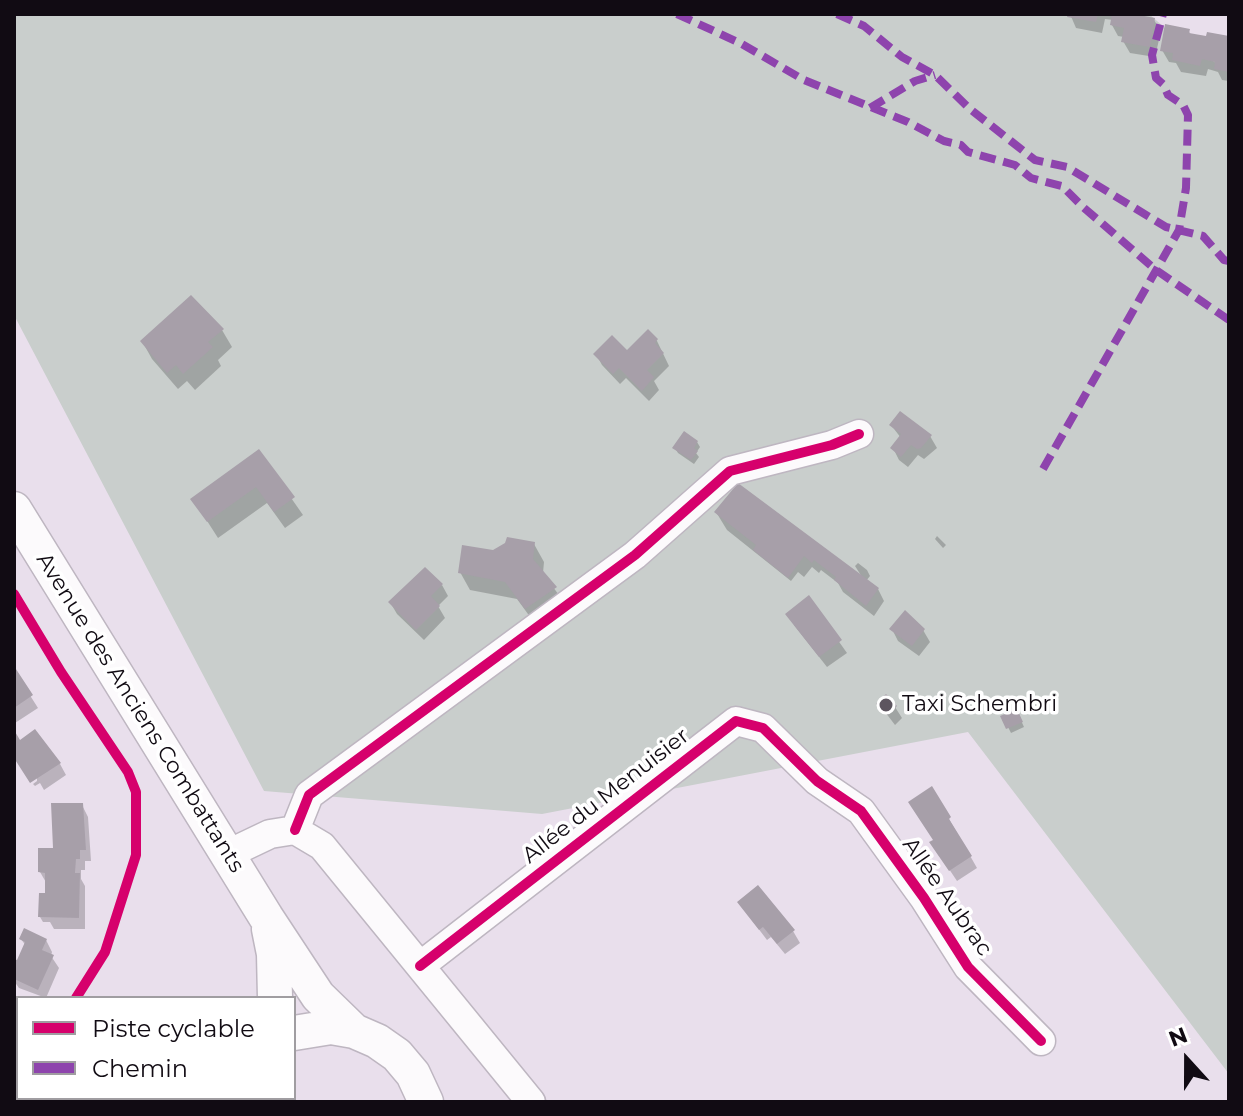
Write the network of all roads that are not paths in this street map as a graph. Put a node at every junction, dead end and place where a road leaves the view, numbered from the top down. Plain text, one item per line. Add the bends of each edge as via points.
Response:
1 (859, 434) dead end
2 (14, 509) edge
3 (817, 781) joint
4 (295, 830) junction
5 (228, 854) junction
6 (266, 917) junction
7 (420, 966) junction
8 (275, 996) edge
9 (354, 1031) junction
10 (296, 1032) edge
11 (1041, 1041) dead end
12 (426, 1102) edge
13 (531, 1102) edge

1 - 4 street via 730,471 635,555 309,795
2 - 5 main road, Avenue des Anciens Combattants
3 - 7 street, Allée du Menuisier via 763,728 736,721
3 - 11 street, Allée Aubrac via 861,811 968,967
4 - 5 street via 270,834
4 - 7 street via 322,846
5 - 6 main road, Avenue des Anciens Combattants
6 - 8 main road, Avenue des Anciens Combattants
6 - 9 main road, Avenue des Anciens Combattants via 318,996
7 - 13 street
9 - 10 main road via 331,1027
9 - 12 main road via 397,1055

